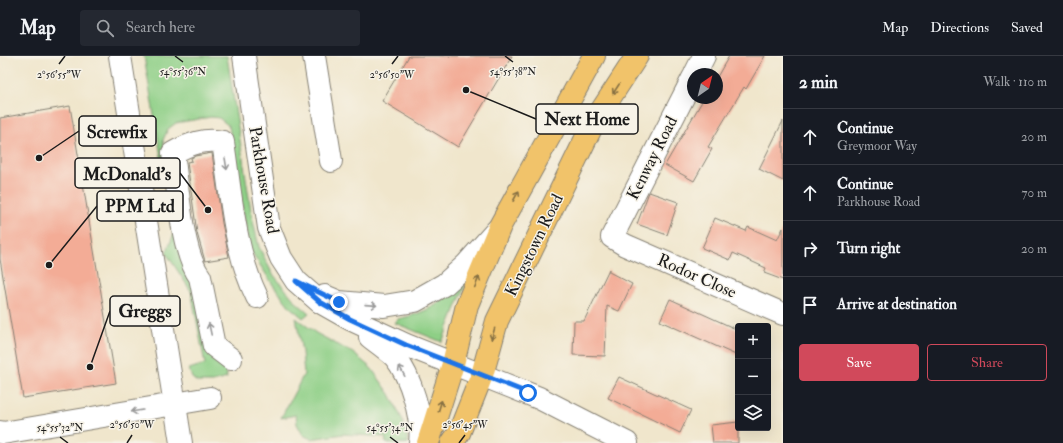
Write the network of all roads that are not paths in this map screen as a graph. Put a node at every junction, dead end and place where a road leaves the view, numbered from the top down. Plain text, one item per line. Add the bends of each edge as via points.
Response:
1 (120, 56) edge
2 (244, 56) edge
3 (314, 56) edge
4 (594, 56) edge
5 (637, 56) edge
6 (704, 56) edge
7 (698, 68) edge
8 (687, 90) edge
9 (331, 161) dead end
10 (500, 226) junction
11 (612, 238) joint
12 (296, 281) junction
13 (257, 297) dead end
14 (783, 314) edge
15 (350, 319) junction
16 (231, 359) dead end
17 (453, 364) junction
18 (482, 375) junction
19 (210, 398) dead end
20 (175, 405) junction
21 (0, 432) edge
22 (182, 443) edge
23 (420, 443) edge
24 (428, 443) edge
25 (452, 443) edge
26 (627, 443) edge

1 - 20 street
2 - 12 street, Parkhouse Road via 269,228 281,258
3 - 9 street
10 -> 4 main road
5 -> 18 main road, Kingstown Road via 594,122 497,321
6 - 7 street
8 - 11 street, Kenway Road
12 -> 10 street via 339,302 384,306 415,301 445,284 466,265
17 -> 10 main road via 467,305
11 - 14 street, Rodor Close
12 - 15 street, Parkhouse Road via 320,302
16 -> 13 street via 214,346 200,276 193,267 184,228 173,153 195,143 210,140 223,142 240,251 250,284
15 - 17 street, Parkhouse Road
23 -> 15 street via 414,394 395,357
17 - 18 street, Parkhouse Road
24 -> 17 main road
18 - 25 main road, Kingstown Road via 459,433
18 - 26 street, Parkhouse Road via 539,398
19 - 20 street
20 -> 21 street
20 - 22 street

